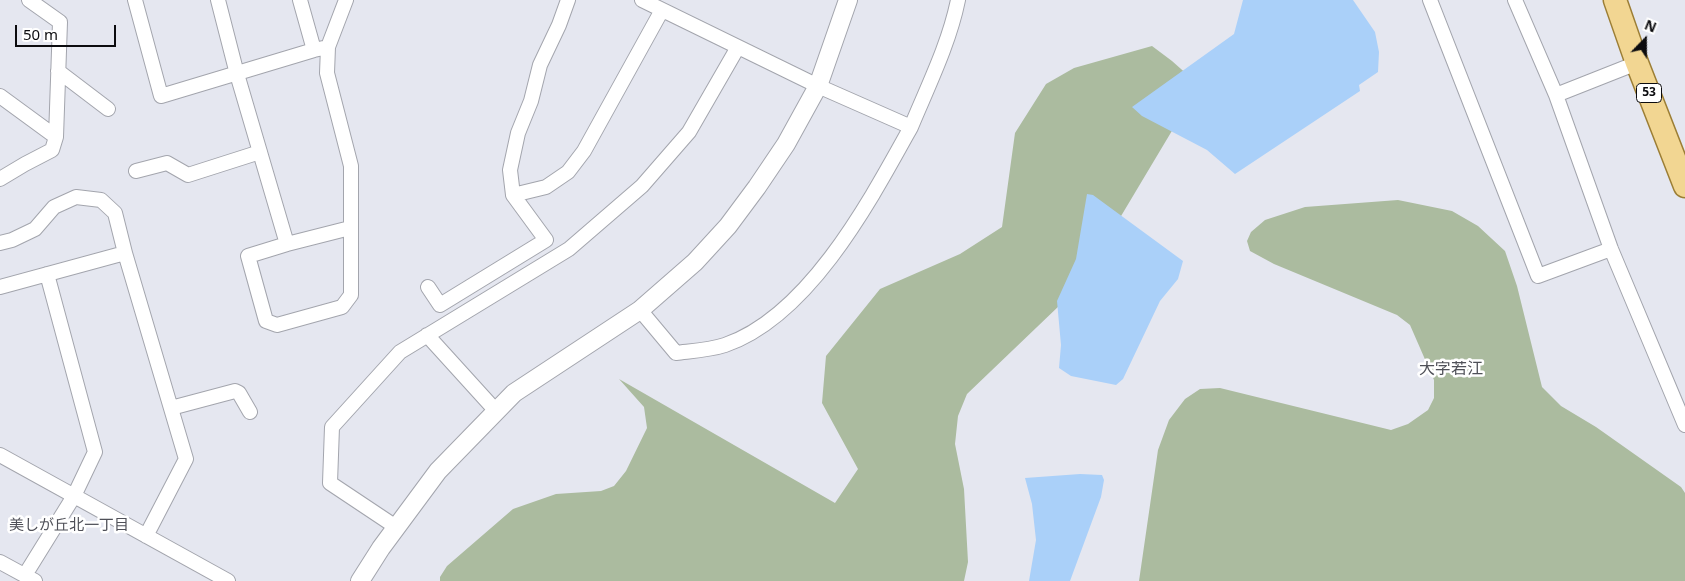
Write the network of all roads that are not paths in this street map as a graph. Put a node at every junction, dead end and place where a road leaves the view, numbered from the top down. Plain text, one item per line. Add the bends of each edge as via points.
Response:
1 (29, 0) edge
2 (135, 0) edge
3 (218, 0) edge
4 (300, 0) edge
5 (346, 0) edge
6 (568, 0) edge
7 (642, 0) edge
8 (848, 0) edge
9 (958, 0) edge
10 (1430, 0) edge
11 (1515, 0) edge
12 (1615, 0) edge
13 (662, 10) junction
14 (738, 47) junction
15 (321, 48) junction
16 (1638, 63) junction
17 (58, 71) junction
18 (237, 74) junction
19 (818, 86) junction
20 (1556, 95) junction
21 (0, 96) edge
22 (108, 109) dead end
23 (911, 127) junction
24 (56, 137) junction
25 (260, 152) junction
26 (136, 171) dead end
27 (0, 179) edge
28 (1685, 186) edge
29 (514, 195) junction
30 (350, 228) junction
31 (0, 243) edge
32 (288, 244) junction
33 (1611, 249) junction
34 (126, 253) junction
35 (47, 274) junction
36 (0, 287) edge
37 (428, 287) dead end
38 (640, 310) junction
39 (427, 336) junction
40 (171, 408) junction
41 (496, 411) junction
42 (250, 412) dead end
43 (1685, 425) edge
44 (0, 455) edge
45 (74, 496) junction
46 (396, 527) junction
47 (146, 536) junction
48 (0, 562) edge
49 (30, 578) edge
50 (228, 581) edge
51 (360, 581) edge

1 - 17 street via 60,22
2 - 18 street via 161,96
3 - 18 street
4 - 15 street
5 - 15 street
6 - 29 street via 540,64 531,101 518,132 510,170
7 - 13 street
8 - 19 street
9 - 23 street via 954,19
10 - 33 street via 1538,276
11 - 20 street
12 - 16 main road, 53
13 - 14 street
13 - 29 street via 584,151 568,172 546,187
14 - 19 street
14 - 39 street via 689,132 642,186 569,249
15 - 18 street
15 - 30 street via 351,166
16 - 20 street
16 - 28 main road, 53
17 - 22 street
17 - 24 street
18 - 25 street
19 - 23 street
19 - 38 street via 786,144 728,226 695,262
20 - 33 street
21 - 24 street
23 - 38 street via 872,197 838,248 783,312 725,345 676,354
24 - 27 street via 52,150
25 - 26 street via 188,175 167,163
25 - 32 street
29 - 37 street via 546,240 440,306
30 - 32 street
30 - 32 street via 351,296 342,307 277,325 266,321 248,256
31 - 34 street via 35,229 54,207 76,197 100,200 115,213
33 - 43 street
34 - 35 street
34 - 40 street
35 - 36 street
35 - 45 street via 95,452
38 - 41 street via 514,393
39 - 41 street
39 - 46 street via 400,352 332,427 330,483
40 - 42 street via 235,391
40 - 47 street via 186,460
41 - 46 street via 438,471
44 - 45 street
45 - 47 street
45 - 49 street
46 - 51 street
47 - 50 street
48 - 49 street

